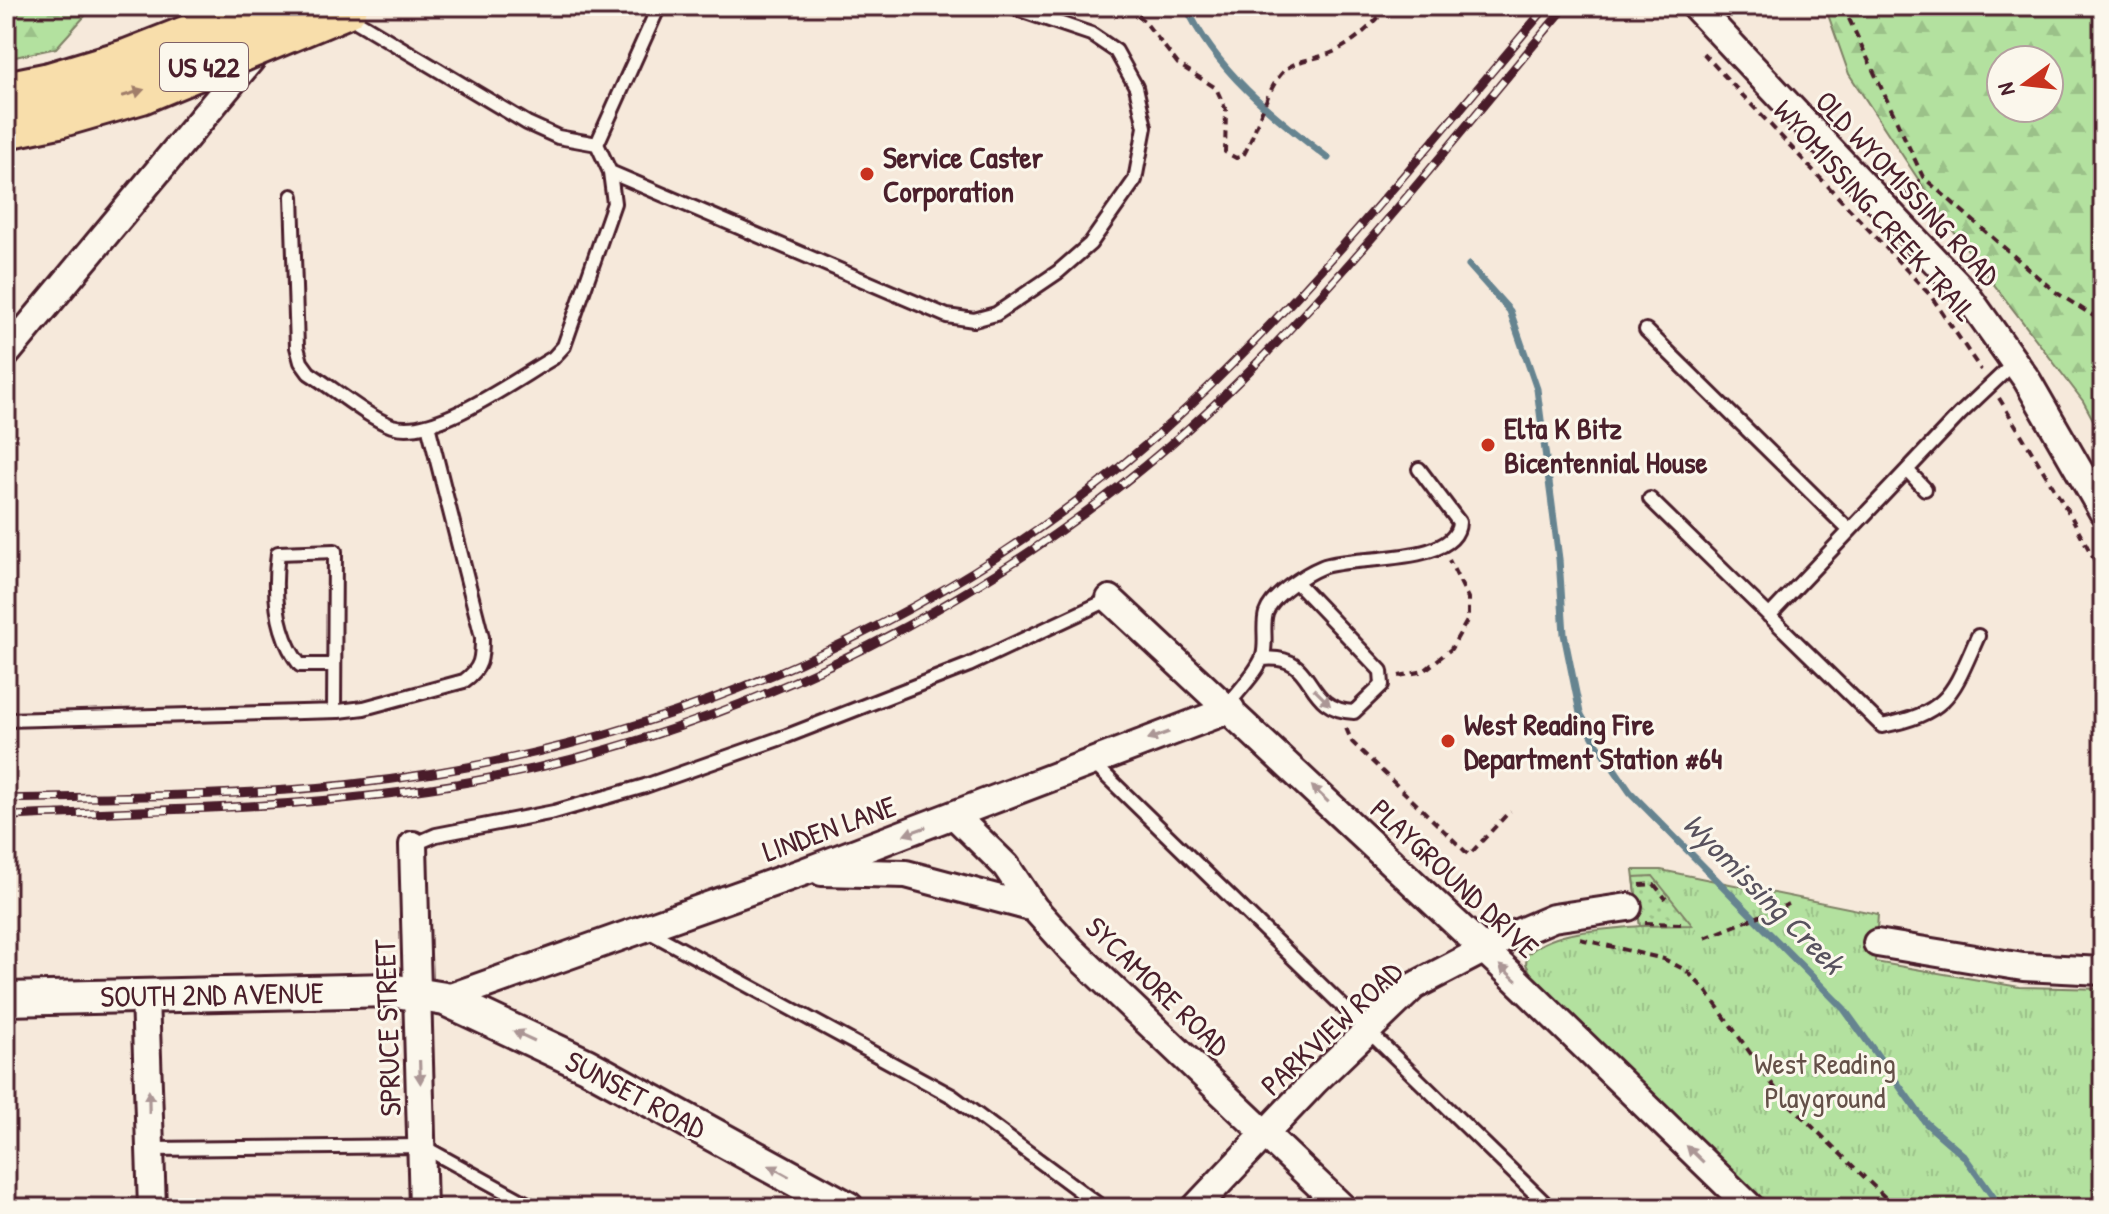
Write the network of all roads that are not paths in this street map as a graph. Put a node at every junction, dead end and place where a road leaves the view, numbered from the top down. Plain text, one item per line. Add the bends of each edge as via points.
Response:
1 (237, 6) edge
2 (330, 6) edge
3 (345, 6) edge
4 (659, 6) edge
5 (1008, 6) edge
6 (1695, 6) edge
7 (291, 10) edge
8 (255, 53) junction
9 (6, 94) edge
10 (54, 100) junction
11 (6, 126) edge
12 (597, 144) junction
13 (610, 172) junction
14 (292, 196) dead end
15 (1646, 330) dead end
16 (6, 354) edge
17 (2015, 362) junction
18 (428, 425) junction
19 (1419, 469) dead end
20 (1907, 470) junction
21 (1925, 489) dead end
22 (1650, 499) dead end
23 (2103, 512) edge
24 (1849, 530) junction
25 (1297, 583) junction
26 (1110, 599) joint
27 (1769, 616) junction
28 (1978, 636) dead end
29 (1262, 659) junction
30 (334, 665) junction
31 (1229, 707) junction
32 (334, 711) junction
33 (6, 720) edge
34 (1091, 761) junction
35 (955, 816) junction
36 (413, 845) joint
37 (806, 871) junction
38 (1636, 905) road end
39 (1034, 908) junction
40 (644, 929) junction
41 (1877, 943) dead end
42 (1483, 949) junction
43 (2103, 971) edge
44 (145, 996) junction
45 (432, 997) junction
46 (6, 999) edge
47 (1367, 1030) junction
48 (1267, 1133) junction
49 (422, 1146) junction
50 (150, 1149) junction
51 (152, 1208) edge
52 (423, 1208) edge
53 (535, 1208) edge
54 (847, 1208) edge
55 (1103, 1208) edge
56 (1195, 1208) edge
57 (1343, 1208) edge
58 (1550, 1208) edge
59 (1751, 1208) edge

1 - 8 lane
2 - 12 lane via 527,123 558,137
10 -> 3 highway, US 422, bridge via 141,91
4 - 12 lane
5 - 13 lane via 1091,34 1116,51 1136,87 1145,127 1135,180 1090,244 996,314 974,320 947,316
6 - 17 street, OLD WYOMISSING ROAD via 1952,276
7 - 8 street
7 - 10 highway, US 422, bridge via 130,61
8 - 16 street
9 - 10 highway, US 422
10 - 11 highway, US 422
12 - 13 lane
13 - 18 lane via 614,203 564,346 553,358
14 - 18 lane via 301,362 309,373 391,425 413,430
15 - 24 lane
17 - 20 lane
17 - 23 street, OLD WYOMISSING ROAD
18 - 32 lane via 482,637 482,663 464,681
19 - 25 lane via 1459,522 1442,545 1420,553 1334,562
20 - 21 lane
20 - 24 lane
22 - 27 lane
24 - 27 lane
25 - 29 lane via 1275,599 1265,615
29 -> 25 lane via 1282,656 1297,665 1318,696 1338,711 1354,712 1382,685 1381,671
26 - 31 street, PLAYGROUND DRIVE
26 - 36 lane via 969,665 787,736 645,786 554,812 436,835
27 - 28 lane via 1882,726 1915,717 1951,695
29 - 31 lane
30 - 30 lane via 335,551 278,553 274,584 285,645 300,665
30 - 32 lane
31 -> 34 street, LINDEN LANE
42 -> 31 street, PLAYGROUND DRIVE
32 - 33 lane
34 - 35 street, LINDEN LANE
34 - 47 lane
35 -> 37 street, LINDEN LANE
35 - 39 street, SYCAMORE ROAD via 1006,866
36 - 45 street, SPRUCE STREET
37 - 39 street via 906,874
37 - 40 street, LINDEN LANE
38 - 42 street, PARKVIEW ROAD via 1553,918
39 - 48 street, SYCAMORE ROAD via 1111,989
40 - 45 street, LINDEN LANE
40 - 55 lane via 952,1096
41 - 43 street via 2023,967
42 - 47 street, PARKVIEW ROAD via 1414,986
59 -> 42 street, PLAYGROUND DRIVE
44 - 45 street, SOUTH 2ND AVENUE via 390,990
44 - 46 street, SOUTH 2ND AVENUE
50 -> 44 street
45 -> 49 street, SPRUCE STREET
54 -> 45 street, SUNSET ROAD via 586,1065
47 - 48 street, PARKVIEW ROAD
47 - 58 lane
48 - 56 street, PARKVIEW ROAD
48 - 57 street, SYCAMORE ROAD
49 - 50 lane
49 - 52 street, SPRUCE STREET
49 - 53 lane
50 - 51 street

